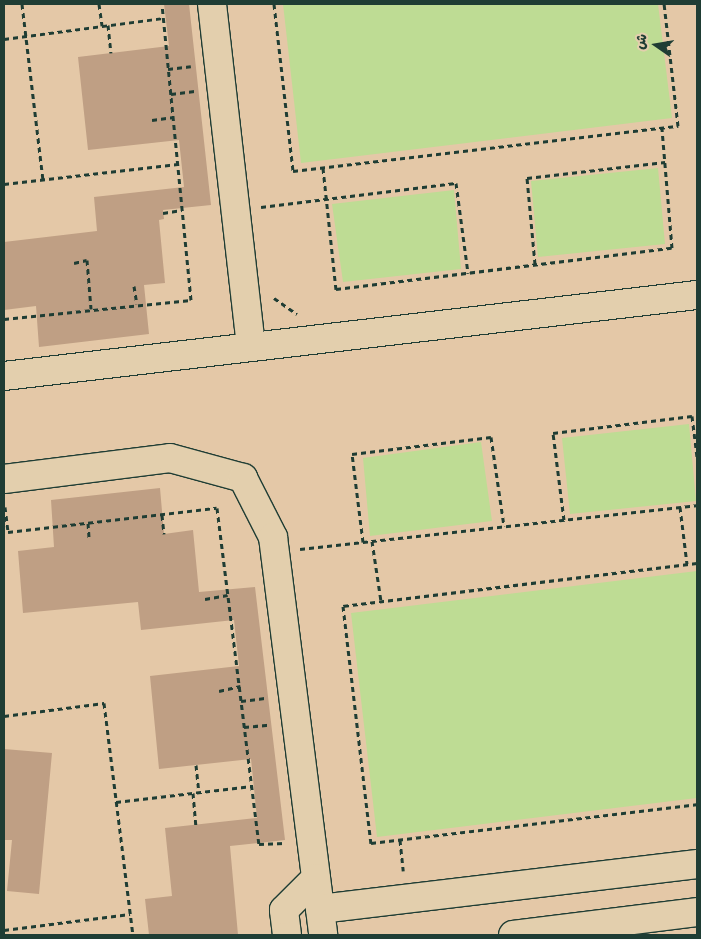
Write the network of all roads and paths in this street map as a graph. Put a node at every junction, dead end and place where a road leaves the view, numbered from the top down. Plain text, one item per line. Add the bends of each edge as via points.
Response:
1 (22, 4) edge
2 (100, 4) edge
3 (162, 4) edge
4 (212, 4) edge
5 (274, 4) edge
6 (664, 4) edge
7 (163, 18) junction
8 (102, 26) junction
9 (108, 26) junction
10 (26, 36) junction
11 (4, 39) edge
12 (111, 53) dead end
13 (195, 66) dead end
14 (168, 69) junction
15 (202, 85) dead end
16 (171, 94) junction
17 (174, 117) junction
18 (152, 120) dead end
19 (662, 128) junction
20 (665, 162) junction
21 (178, 164) junction
22 (323, 168) junction
23 (43, 180) junction
24 (4, 184) edge
25 (326, 199) junction
26 (253, 208) dead end
27 (183, 210) junction
28 (163, 213) dead end
29 (74, 263) dead end
30 (535, 264) junction
31 (468, 273) junction
32 (134, 286) dead end
33 (697, 295) edge
34 (272, 296) dead end
35 (137, 304) junction
36 (91, 309) junction
37 (307, 316) dead end
38 (4, 319) edge
39 (251, 347) junction
40 (4, 376) edge
41 (697, 457) edge
42 (4, 479) edge
43 (4, 504) edge
44 (697, 505) edge
45 (680, 507) junction
46 (162, 515) junction
47 (564, 520) junction
48 (88, 523) junction
49 (504, 526) junction
50 (164, 534) dead end
51 (88, 539) dead end
52 (372, 541) junction
53 (363, 542) junction
54 (292, 550) dead end
55 (697, 563) edge
56 (687, 564) junction
57 (228, 595) junction
58 (205, 599) dead end
59 (380, 601) junction
60 (240, 686) junction
61 (219, 691) dead end
62 (270, 698) dead end
63 (241, 701) junction
64 (4, 716) edge
65 (275, 721) dead end
66 (244, 727) junction
67 (196, 765) dead end
68 (252, 786) junction
69 (198, 792) junction
70 (193, 793) junction
71 (116, 802) junction
72 (697, 804) edge
73 (196, 825) dead end
74 (400, 840) junction
75 (291, 842) dead end
76 (697, 864) edge
77 (404, 876) dead end
78 (316, 878) junction
79 (697, 912) edge
80 (130, 914) junction
81 (321, 922) edge
82 (4, 930) edge
83 (133, 935) edge
84 (287, 935) edge
85 (513, 935) edge

1 - 10 path
2 - 8 path
3 - 7 path
4 - 39 street
5 - 22 path via 293,171
6 - 19 path via 678,126
7 - 9 path
7 - 14 path
8 - 9 path
8 - 10 path
9 - 12 path
10 - 11 path
10 - 23 path
13 - 14 path
14 - 16 path
15 - 16 path via 196,91
16 - 17 path
17 - 18 path
17 - 21 path
19 - 20 path
19 - 22 path
20 - 30 path via 672,248
20 - 30 path via 527,178
21 - 23 path
21 - 27 path
22 - 25 path
23 - 24 path
25 - 26 path
25 - 31 path via 456,183
25 - 31 path via 336,289
27 - 28 path
27 - 35 path via 191,300
29 - 36 path via 87,260
30 - 31 path
32 - 35 path
33 - 39 street
34 - 37 path via 278,303
35 - 36 path
36 - 38 path
39 - 40 street
41 - 47 path via 692,416 553,432
42 - 78 street via 170,458 244,478 273,537
43 - 48 path via 8,532
44 - 45 path
45 - 47 path
45 - 56 path
46 - 48 path
46 - 50 path
46 - 57 path via 218,508
47 - 49 path
48 - 51 path
49 - 52 path
49 - 53 path via 491,437 352,454
52 - 53 path
52 - 59 path
53 - 54 path
55 - 56 path
56 - 59 path
57 - 58 path
57 - 60 path
59 - 74 path via 343,606 371,843
60 - 61 path
60 - 63 path
62 - 63 path
63 - 66 path
64 - 71 path via 104,703
65 - 66 path via 272,725
66 - 68 path
67 - 69 path
68 - 69 path
68 - 75 path via 259,844
69 - 70 path
70 - 71 path
70 - 73 path
71 - 80 path
72 - 74 path
74 - 77 path
76 - 81 street
78 - 81 street
78 - 84 street via 284,910
79 - 85 street
80 - 82 path
80 - 83 path

